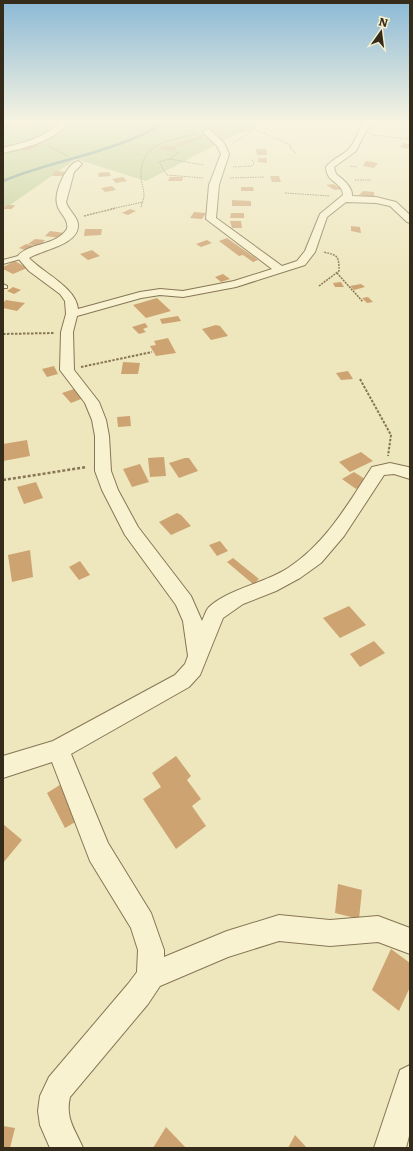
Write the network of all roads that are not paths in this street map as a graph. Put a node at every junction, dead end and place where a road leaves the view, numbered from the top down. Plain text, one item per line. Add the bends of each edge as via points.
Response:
1 (69, 175) edge
2 (217, 175) edge
3 (332, 175) edge
4 (346, 197) junction
5 (410, 220) edge
6 (22, 257) junction
7 (3, 262) edge
8 (281, 270) junction
9 (72, 314) junction
10 (410, 474) edge
11 (198, 656) junction
12 (58, 750) junction
13 (3, 766) edge
14 (410, 941) edge
15 (150, 976) junction
16 (410, 1080) edge
17 (61, 1144) edge
18 (390, 1148) edge

1 - 6 street via 61,202 73,225 70,234
2 - 8 street via 214,184 211,219
3 - 4 street via 348,192
4 - 5 street via 393,204
4 - 8 street via 323,216 310,252 301,263
6 - 7 lane
6 - 9 street via 33,269 64,292 71,301
8 - 9 street via 206,290 183,294 160,292 140,295
9 - 11 street via 67,332 67,370 92,402 99,420 104,471 110,490 131,531 184,601 193,621
10 - 11 street via 387,467 378,471 338,532 315,558 294,573 270,586 236,599 215,613
11 - 12 street via 193,669 182,681
12 - 13 street
12 - 15 street via 99,852 142,922 151,950
14 - 15 street via 378,929 330,933 279,928 228,944
15 - 17 street via 138,994 59,1087 52,1106 52,1117
16 - 18 street

